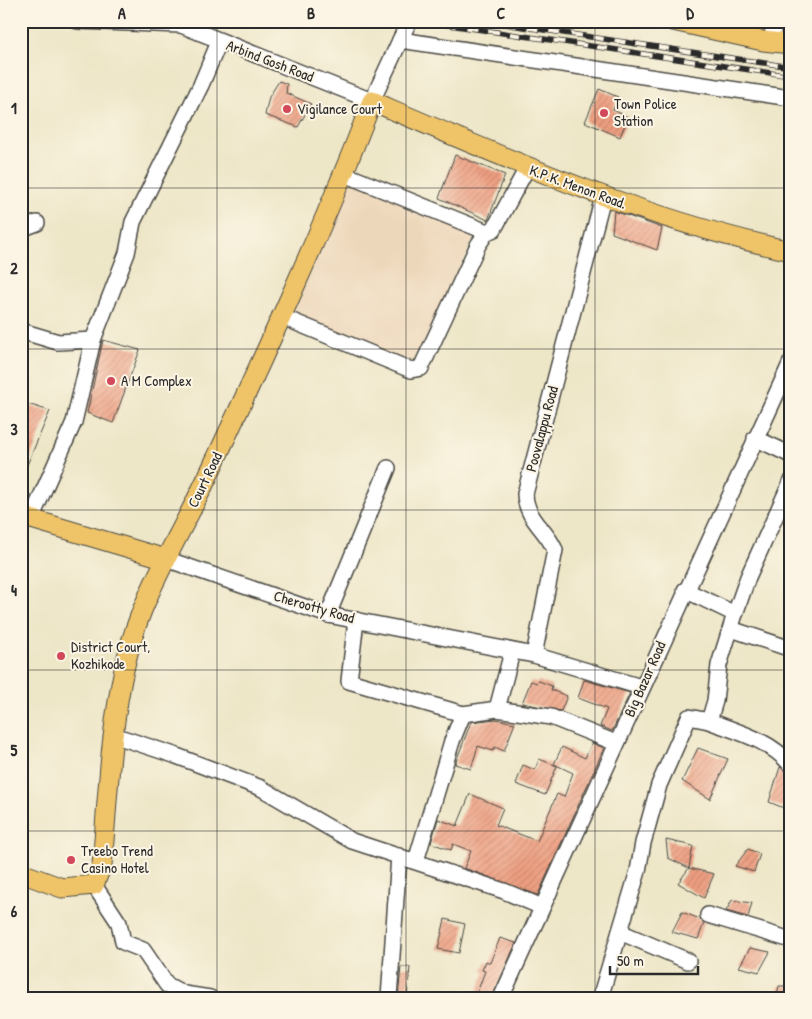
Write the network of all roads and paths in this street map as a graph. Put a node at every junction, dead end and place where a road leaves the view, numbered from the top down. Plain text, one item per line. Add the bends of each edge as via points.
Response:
1 (77, 21) edge
2 (409, 21) edge
3 (672, 21) edge
4 (772, 21) edge
5 (400, 40) junction
6 (219, 42) junction
7 (782, 43) edge
8 (791, 98) edge
9 (372, 101) junction
10 (527, 168) junction
11 (344, 174) junction
12 (603, 197) junction
13 (37, 223) dead end
14 (21, 229) edge
15 (487, 232) junction
16 (791, 251) edge
17 (280, 316) junction
18 (21, 331) edge
19 (94, 340) junction
20 (791, 362) edge
21 (755, 438) junction
22 (791, 455) edge
23 (388, 468) dead end
24 (791, 482) edge
25 (786, 506) edge
26 (26, 518) edge
27 (166, 559) junction
28 (685, 590) junction
29 (735, 614) junction
30 (328, 615) junction
31 (356, 620) junction
32 (731, 629) junction
33 (791, 649) edge
34 (512, 652) junction
35 (534, 655) junction
36 (641, 687) junction
37 (497, 709) junction
38 (463, 714) junction
39 (709, 721) junction
40 (113, 735) junction
41 (616, 743) junction
42 (791, 765) edge
43 (399, 856) junction
44 (416, 861) junction
45 (22, 874) edge
46 (94, 886) junction
47 (542, 908) junction
48 (708, 915) dead end
49 (620, 932) junction
50 (791, 940) edge
51 (688, 961) dead end
52 (210, 998) edge
53 (389, 998) edge
54 (501, 998) edge
55 (600, 998) edge

1 - 6 street, Arbind Gosh Road via 181,25
2 - 5 street, Court Road
3 - 7 main road
4 - 7 street
5 - 8 street
5 - 9 street, Court Road
6 - 9 street, Arbind Gosh Road
6 - 19 street via 133,222 127,253
9 - 10 main road, K.P.K. Menon Road.
9 - 11 main road, Court Road
10 - 12 main road, K.P.K. Menon Road.
10 - 15 street via 494,229
11 - 15 street
11 - 17 main road, Court Road
12 - 16 main road, K.P.K. Menon Road. via 677,222
12 - 35 street, Poovalappu Road via 525,494 528,514 555,550
13 - 14 street
15 - 17 street via 421,368 411,370
17 - 27 main road, Court Road
18 - 19 street via 58,342
19 - 26 street via 74,422
20 - 21 street, Big Bazar Road
21 - 22 street
21 - 28 street, Big Bazar Road
23 - 30 street
24 - 25 street
25 - 29 street via 748,577
26 - 27 main road, Cherootty Road
27 - 30 street, Cherootty Road
27 - 40 main road, Court Road via 148,594 126,660
28 - 29 street
28 - 36 street, Big Bazar Road
29 - 32 street
30 - 31 street, Cherootty Road
31 - 34 street, Cherootty Road
31 - 38 street via 349,681
32 - 33 street
32 - 39 street via 719,664
34 - 35 street, Cherootty Road
34 - 37 street
35 - 36 street, Cherootty Road
36 - 41 street, Big Bazar Road
37 - 38 street
37 - 41 street via 550,717
38 - 44 street
39 - 42 street via 760,740
39 - 49 street via 689,717 659,785
40 - 43 street via 260,788 352,841
40 - 46 main road, Court Road via 102,865
41 - 47 street, Big Bazar Road
43 - 44 street
43 - 53 street
44 - 47 street via 504,891
45 - 46 main road via 62,888
46 - 52 street via 119,923 123,942 143,950 167,985 184,994
47 - 54 street, Big Bazar Road
48 - 50 street
49 - 51 street
49 - 55 street

